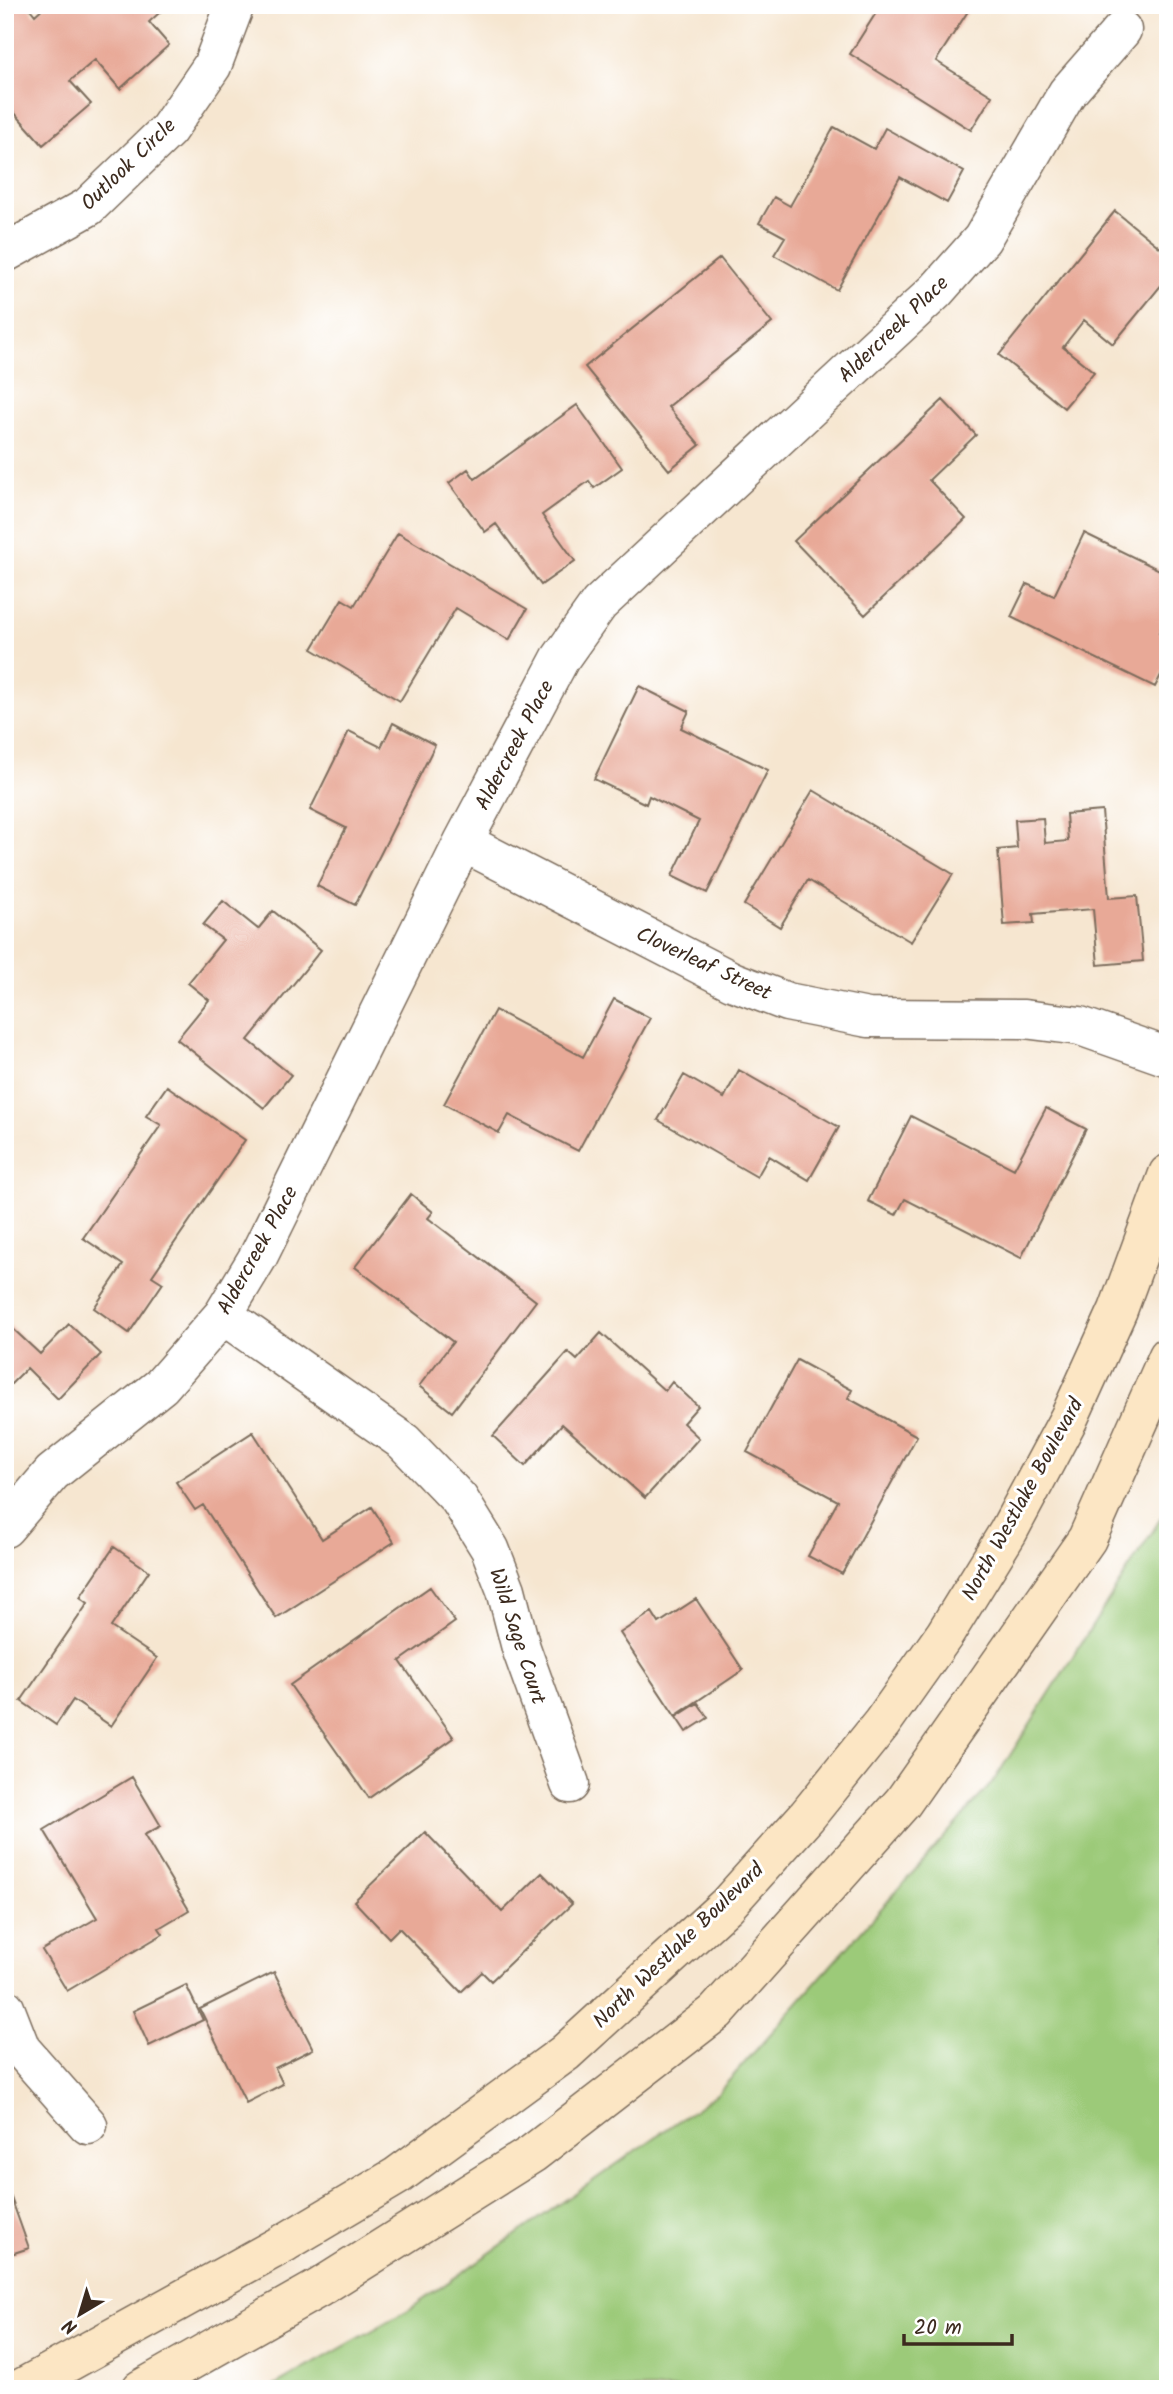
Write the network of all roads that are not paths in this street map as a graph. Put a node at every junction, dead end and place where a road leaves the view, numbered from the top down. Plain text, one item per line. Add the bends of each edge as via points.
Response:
1 (235, 5) edge
2 (1122, 30) dead end
3 (5, 253) edge
4 (463, 842) junction
5 (1168, 1057) edge
6 (1168, 1174) edge
7 (223, 1315) junction
8 (1168, 1356) edge
9 (5, 1528) edge
10 (570, 1784) dead end
11 (5, 2008) edge
12 (88, 2125) dead end
13 (20, 2389) edge
14 (141, 2389) edge

1 - 3 street, Outlook Circle via 212,66 168,130 88,207
2 - 4 street, Aldercreek Place via 1067,93 982,239 936,291 599,604 560,659
4 - 5 street, Cloverleaf Street via 732,981 787,1002 868,1018 1024,1019 1080,1026
4 - 7 street, Aldercreek Place via 258,1257
6 - 13 main road, North Westlake Boulevard via 1118,1310 1069,1418 1008,1532 945,1634 882,1723 727,1905 565,2053 397,2176
7 - 9 street, Aldercreek Place via 161,1386 52,1473
7 - 10 street, Wild Sage Court via 404,1441 459,1499 490,1549 506,1590 521,1648
8 - 14 main road via 1087,1539 903,1802 716,2012 531,2154 319,2288
11 - 12 street via 21,2049

